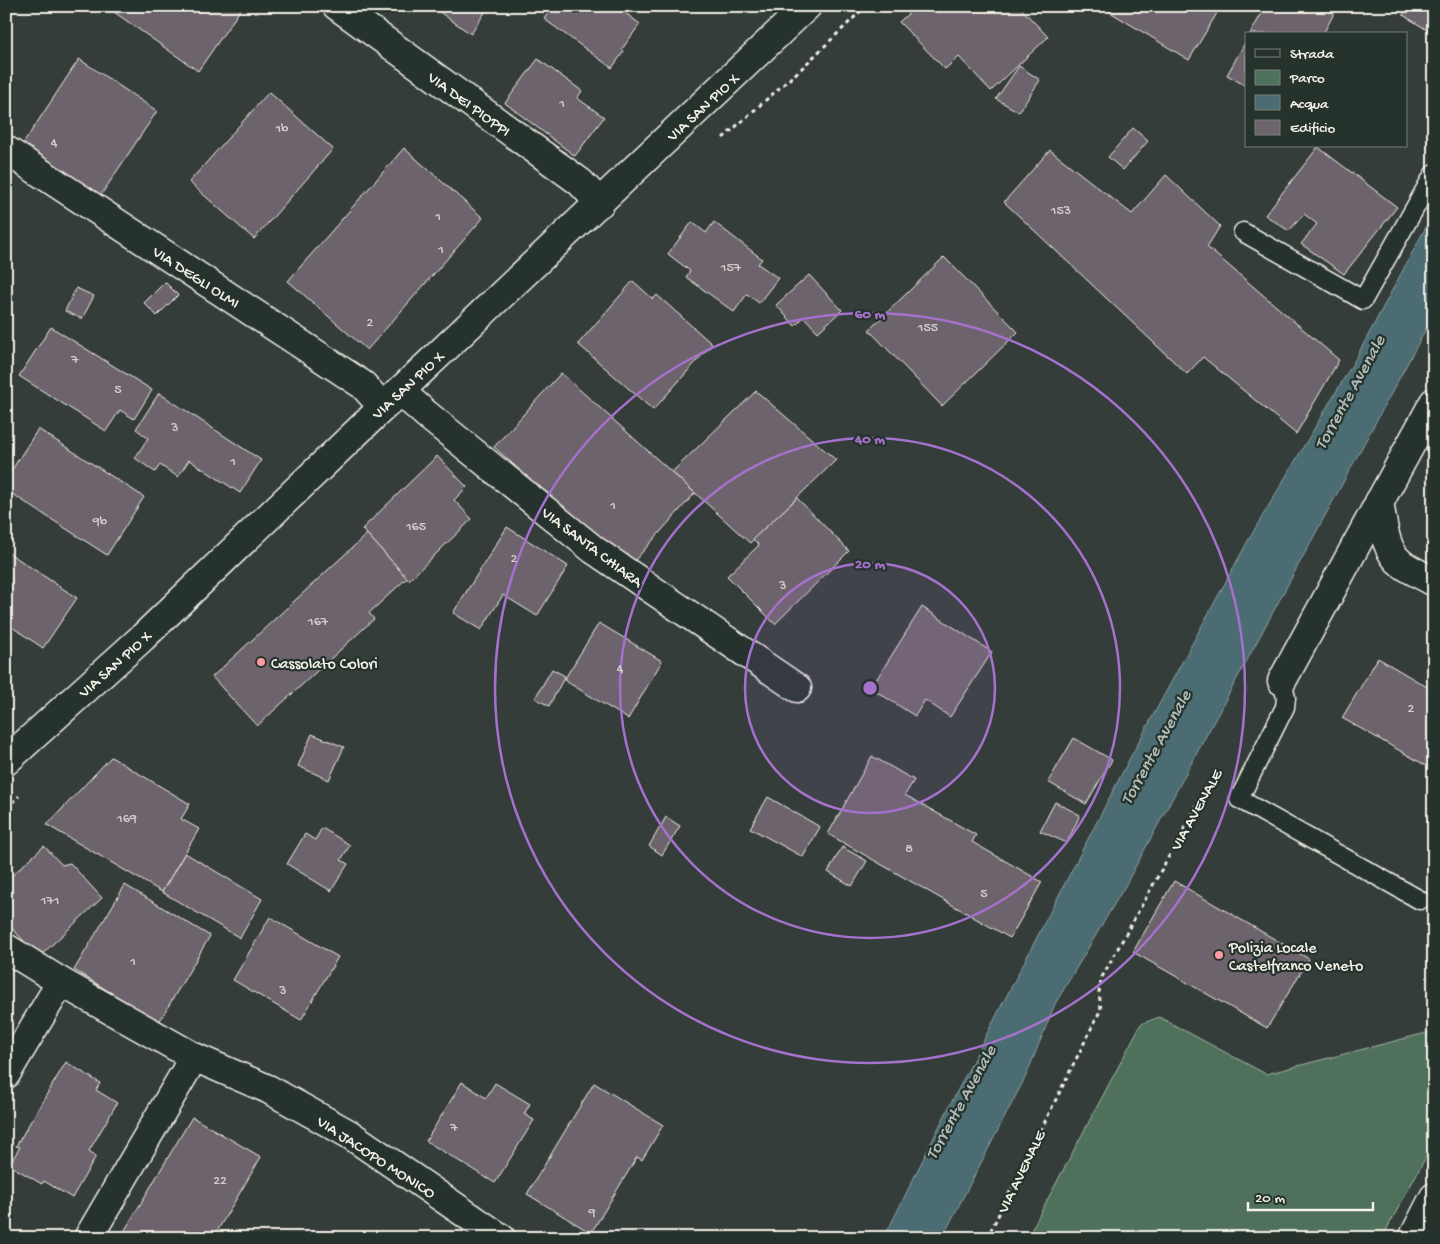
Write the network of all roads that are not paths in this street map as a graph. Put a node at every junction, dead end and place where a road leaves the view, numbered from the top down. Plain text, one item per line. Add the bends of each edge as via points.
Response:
1 (337, 6) edge
2 (807, 6) edge
3 (6, 150) edge
4 (1434, 174) edge
5 (600, 202) junction
6 (1243, 232) dead end
7 (391, 399) junction
8 (1434, 402) edge
9 (1379, 502) junction
10 (1434, 582) edge
11 (1282, 680) joint
12 (797, 688) dead end
13 (6, 761) edge
14 (1420, 900) dead end
15 (6, 948) edge
16 (61, 982) junction
17 (194, 1057) junction
18 (6, 1074) edge
19 (1434, 1197) edge
20 (88, 1238) edge
21 (501, 1238) edge
22 (1412, 1238) edge

1 - 5 street, VIA DEI PIOPPI via 580,182
2 - 5 street, VIA SAN PIO X
3 - 7 street, VIA DEGLI OLMI via 362,385
4 - 6 lane via 1363,300
5 - 7 street, VIA SAN PIO X
7 - 12 street, VIA SANTA CHIARA via 426,414 594,550
7 - 13 street, VIA SAN PIO X via 142,637
8 - 9 street
9 - 10 street via 1391,551 1401,563
9 - 11 street
11 - 14 lane via 1285,707 1239,799
15 - 16 street, VIA JACOPO MONICO
16 - 17 street, VIA JACOPO MONICO
16 - 18 street
17 - 20 street
17 - 21 street, VIA JACOPO MONICO via 268,1089 349,1134
19 - 22 street

